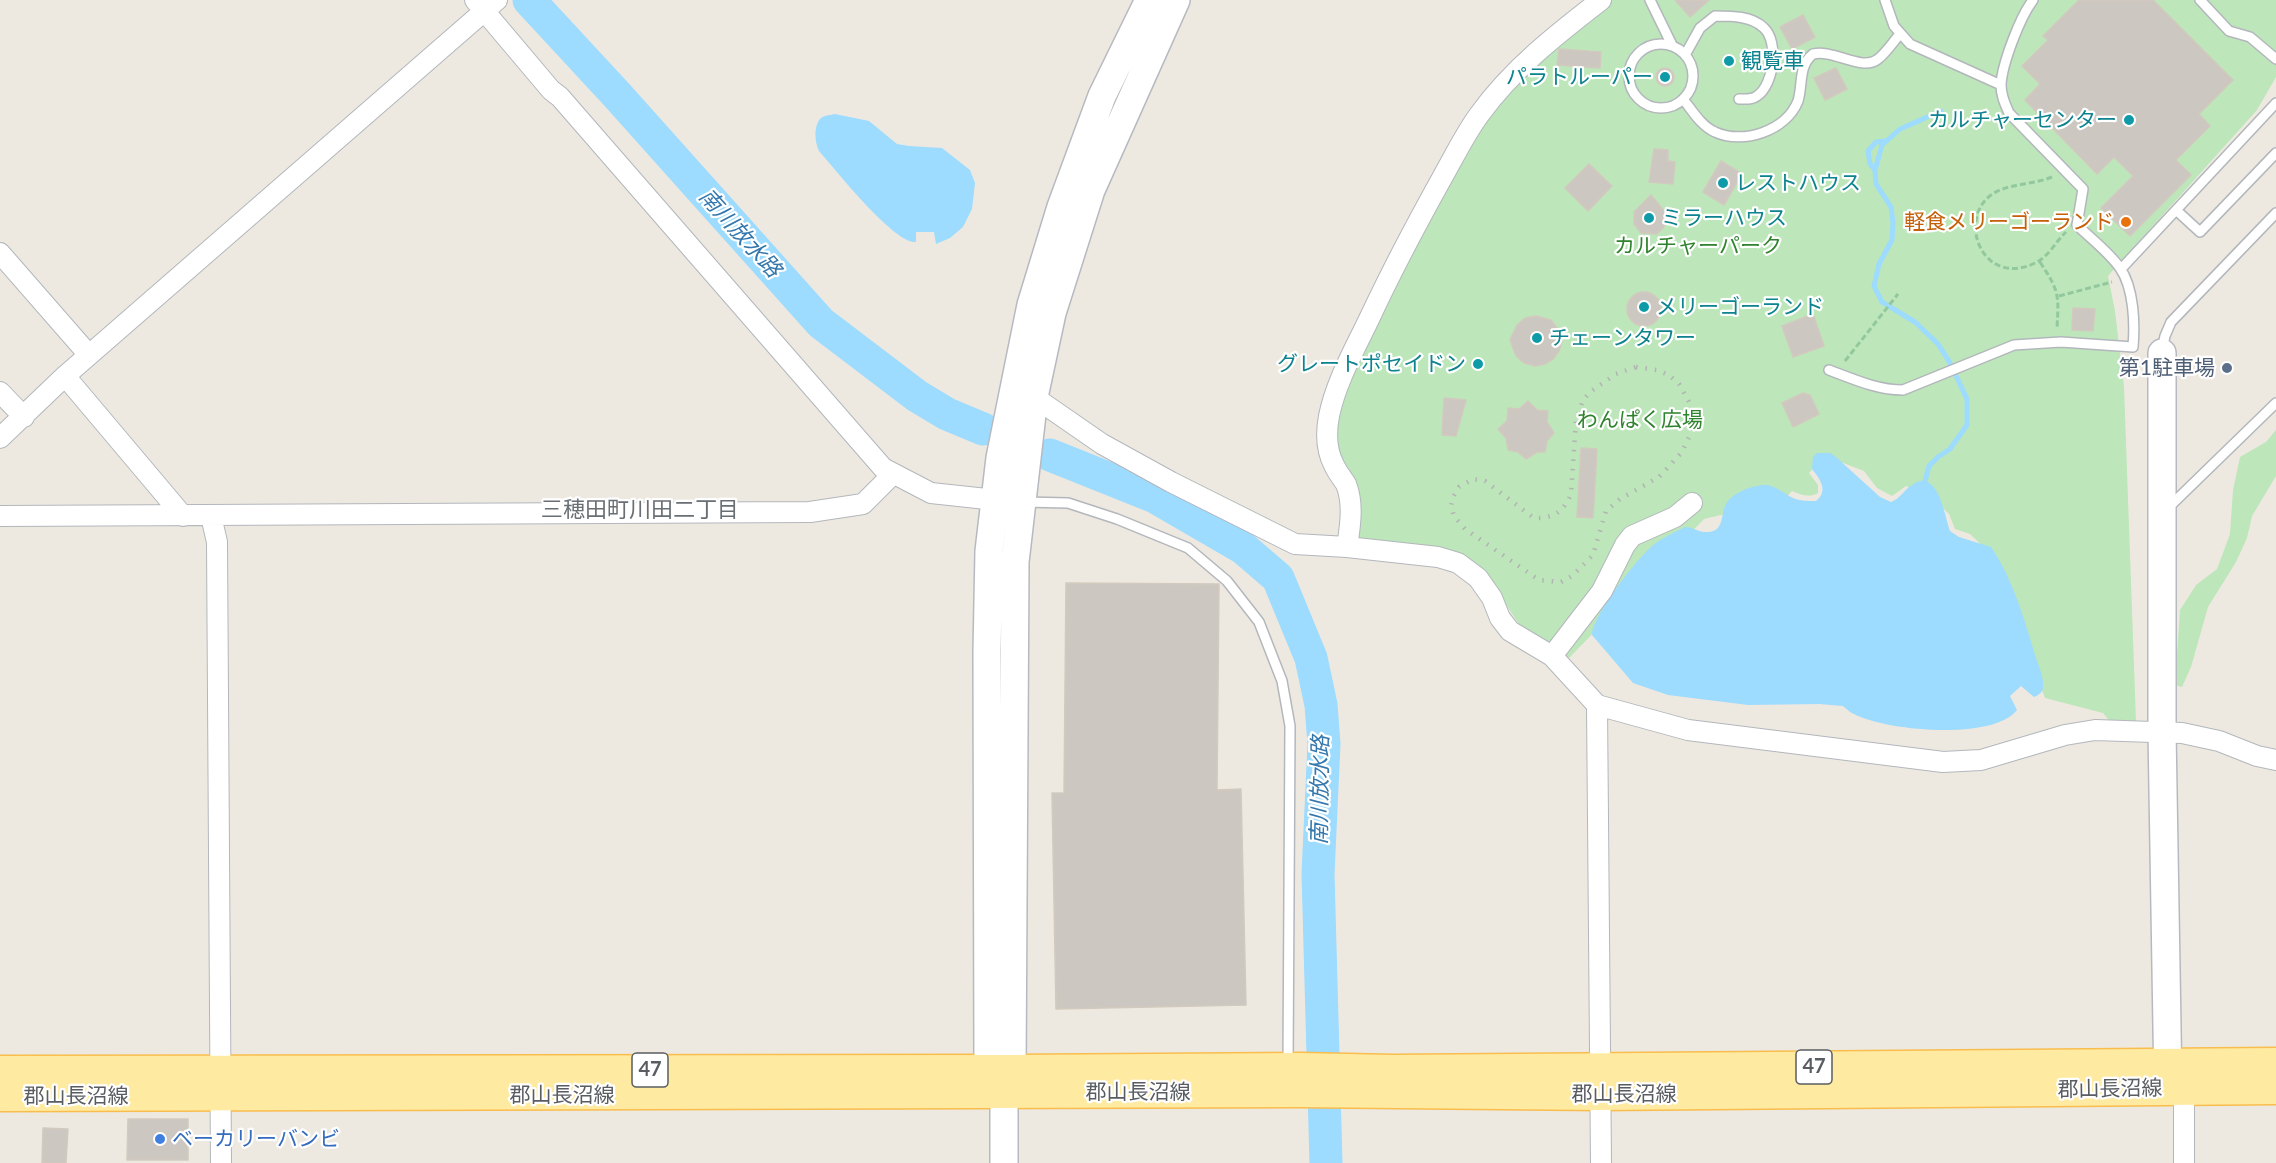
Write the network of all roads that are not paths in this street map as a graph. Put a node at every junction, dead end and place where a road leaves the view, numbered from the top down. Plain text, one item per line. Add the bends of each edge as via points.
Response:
1 (1149, 0) edge
2 (1176, 0) edge
3 (1602, 0) edge
4 (1650, 0) edge
5 (1886, 0) edge
6 (2033, 0) edge
7 (2200, 0) edge
8 (487, 3) edge
9 (1900, 34) junction
10 (1672, 45) junction
11 (1685, 55) junction
12 (2276, 59) edge
13 (2001, 85) junction
14 (1683, 99) junction
15 (1739, 99) dead end
16 (2276, 103) edge
17 (2276, 153) edge
18 (2176, 210) junction
19 (2276, 213) edge
20 (0, 253) edge
21 (2121, 269) junction
22 (2162, 353) joint
23 (89, 355) junction
24 (1833, 371) road end
25 (65, 376) junction
26 (0, 392) edge
27 (2276, 403) edge
28 (1024, 408) junction
29 (24, 417) junction
30 (0, 438) edge
31 (893, 474) junction
32 (1008, 501) junction
33 (1692, 502) dead end
34 (2162, 514) junction
35 (0, 516) edge
36 (183, 516) junction
37 (211, 516) junction
38 (1347, 547) junction
39 (1552, 656) junction
40 (1597, 705) junction
41 (2162, 731) junction
42 (2276, 760) edge
43 (2276, 1063) edge
44 (0, 1071) edge
45 (1296, 1076) junction
46 (1001, 1078) junction
47 (2173, 1080) junction
48 (1600, 1082) junction
49 (222, 1083) junction
50 (2276, 1089) edge
51 (0, 1096) edge
52 (221, 1163) edge
53 (1004, 1163) edge
54 (1601, 1163) edge
55 (2184, 1163) edge

1 - 28 street via 1102,96 1061,207 1031,305
2 - 28 street via 1091,190
3 - 38 street via 1545,44 1478,115 1423,212 1335,392 1329,415 1329,452 1350,501
4 - 10 lane
5 - 9 lane
6 - 13 lane via 2016,30
7 - 12 lane via 2229,31 2250,37
8 - 23 street
8 - 31 street via 550,90 843,423
9 - 13 lane via 1910,44
9 - 14 lane via 1876,61 1868,63 1829,52 1813,54 1805,63 1790,115 1763,133 1735,137 1714,132
10 - 11 lane
10 - 14 lane via 1654,45 1638,52 1631,62 1629,86 1644,104 1655,108 1668,108
11 - 14 lane via 1693,72 1692,84
11 - 15 lane via 1700,28 1715,16 1746,18 1766,29 1773,64 1768,84 1759,95
13 - 21 lane via 2009,113 2083,189 2077,225
16 - 18 lane
17 - 18 lane via 2200,232
18 - 21 lane
19 - 22 lane via 2172,322
20 - 23 street
21 - 24 lane via 2132,301 2133,347 2057,342 2014,345 1903,390 1873,386
22 - 34 street
23 - 25 street
25 - 29 street
25 - 36 street
26 - 29 street
27 - 34 lane
28 - 32 street via 1024,470
28 - 32 street via 1000,458
28 - 38 street via 1295,544
29 - 30 street
31 - 32 street via 931,493
31 - 37 street via 863,504 810,512
32 - 45 lane via 1068,503 1188,549 1227,582 1259,622 1282,681 1290,726
32 - 46 street via 989,551 987,630
33 - 39 street via 1675,517 1632,536 1602,591
34 - 41 street
35 - 36 street
36 - 37 street
37 - 49 street via 217,542
38 - 39 street via 1458,562 1478,578 1510,631
39 - 40 street
40 - 41 street via 1688,730 1943,762 1981,760 2085,732
40 - 48 street
41 - 42 street via 2219,741
41 - 47 street
43 - 47 main road, 郡山長沼線 / 47
44 - 49 main road, 郡山長沼線 / 47
45 - 46 main road, 郡山長沼線 / 47
45 - 48 main road, 郡山長沼線 / 47
46 - 49 main road, 郡山長沼線 / 47
46 - 53 street
47 - 48 main road, 郡山長沼線 / 47
47 - 50 main road, 郡山長沼線 / 47
47 - 55 street
48 - 54 street
49 - 51 main road, 郡山長沼線 / 47
49 - 52 street

